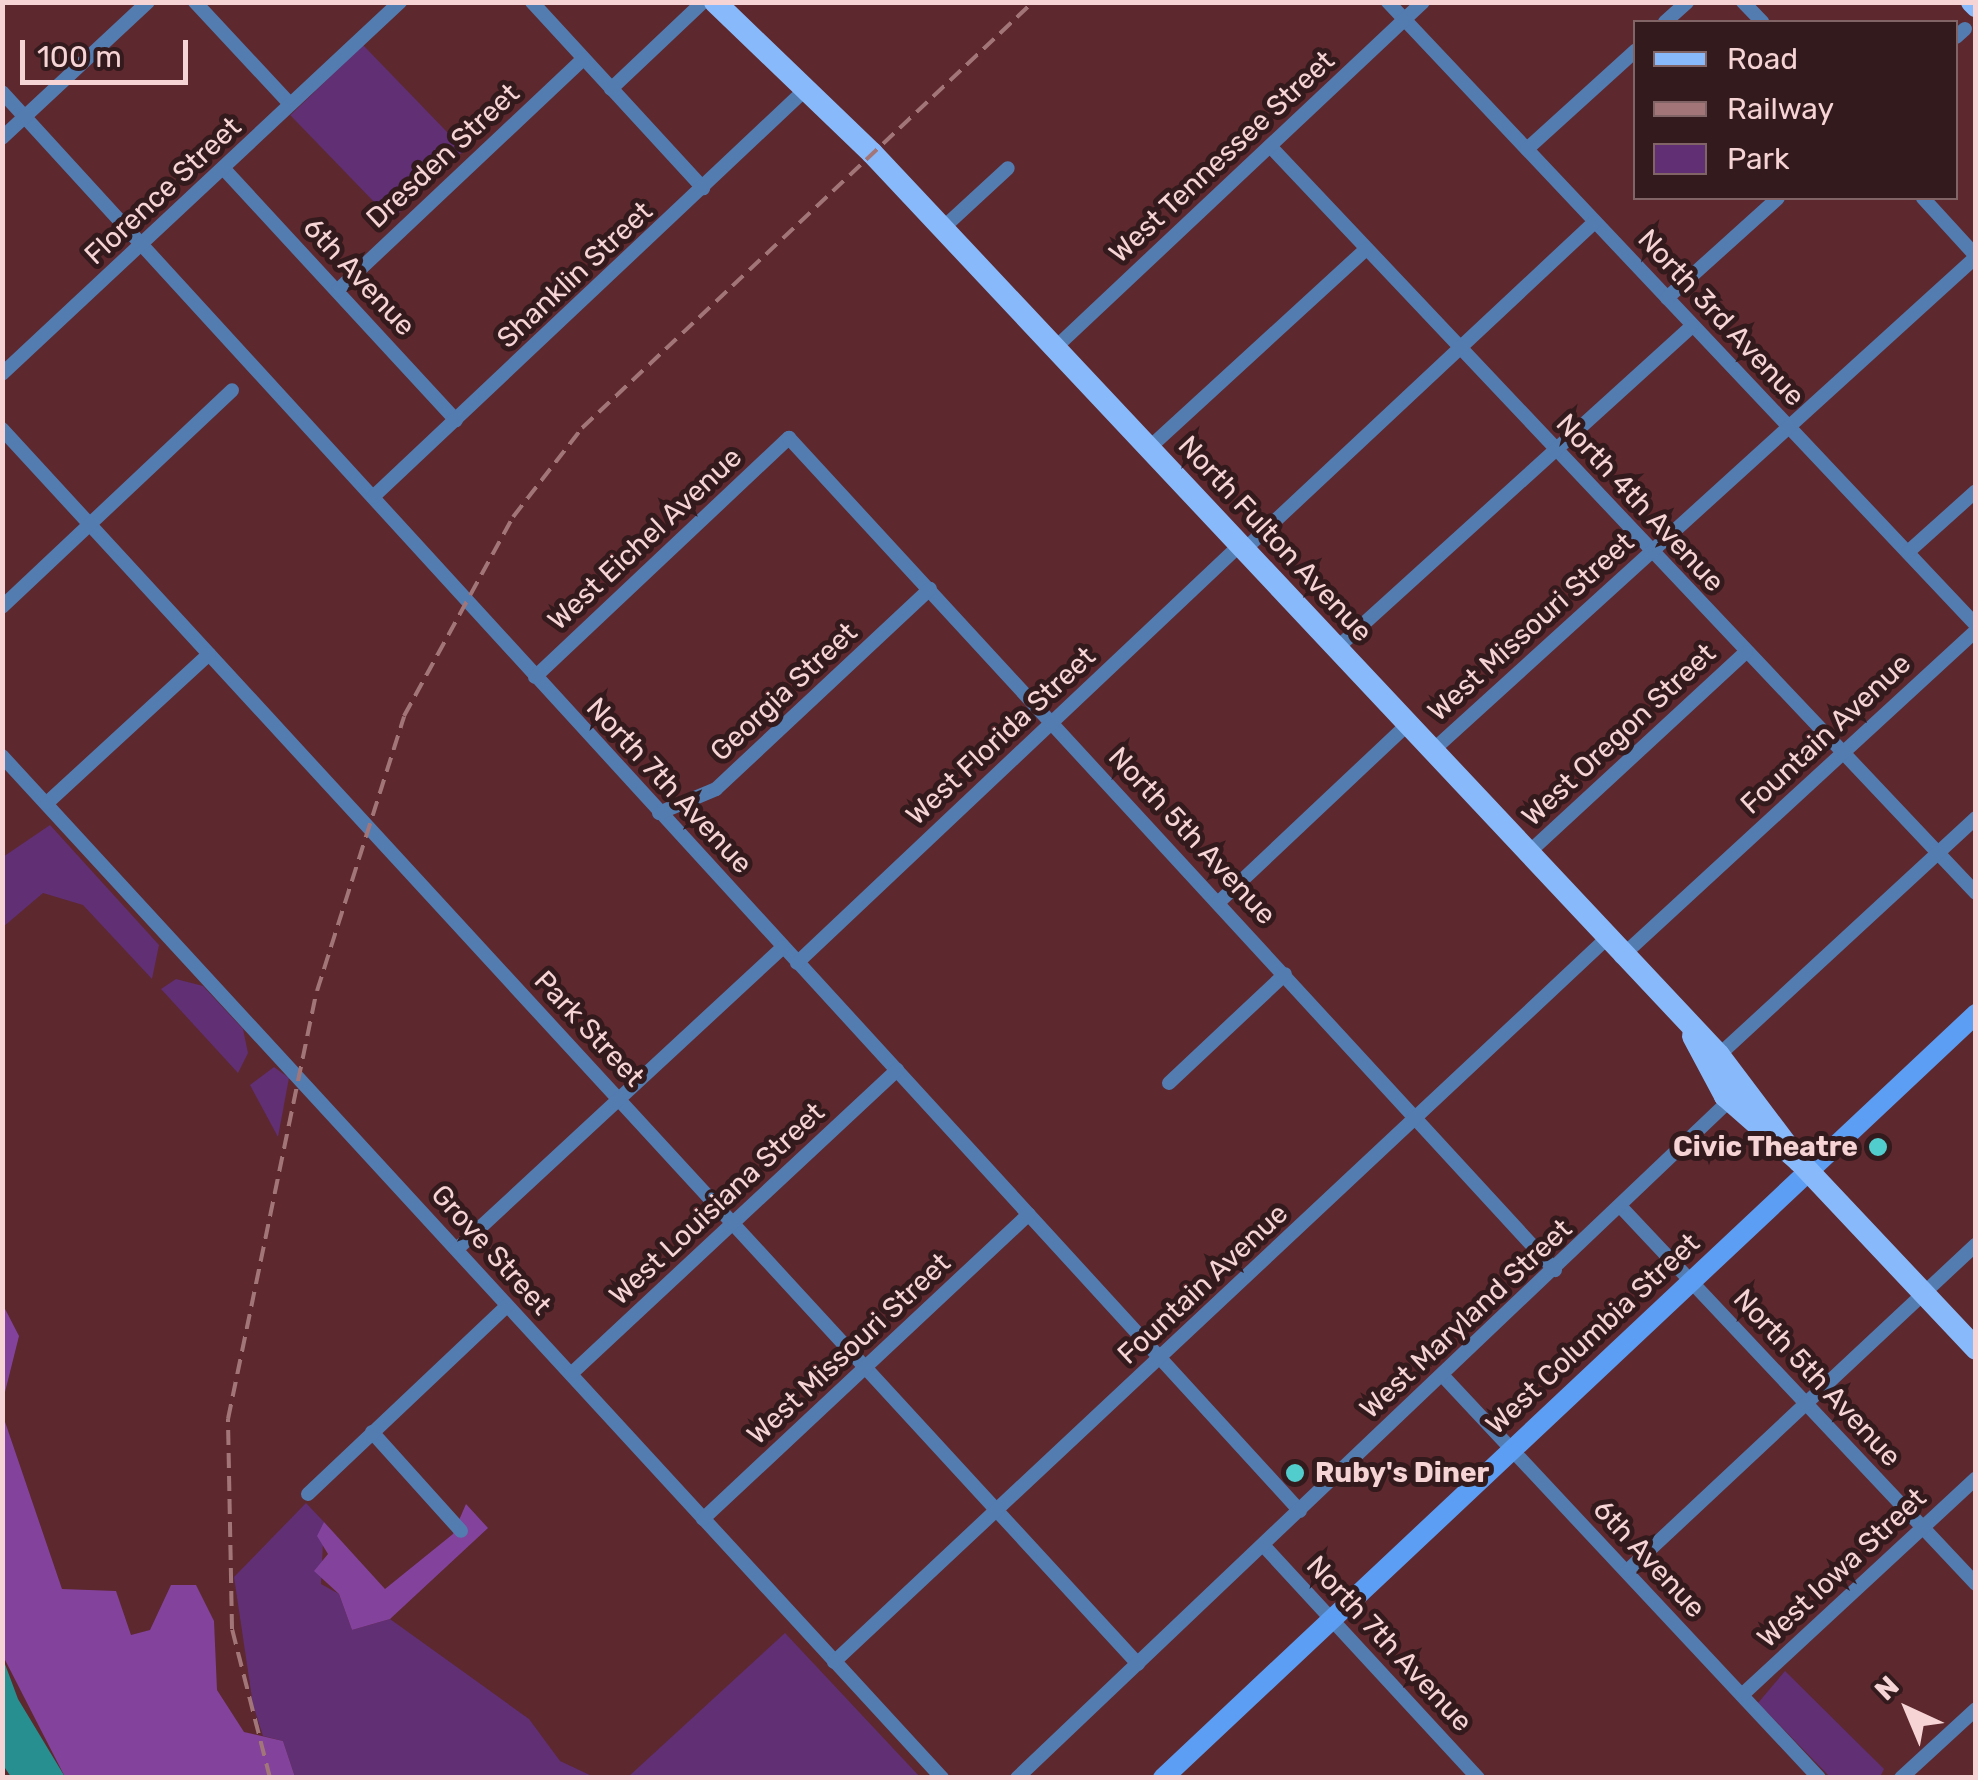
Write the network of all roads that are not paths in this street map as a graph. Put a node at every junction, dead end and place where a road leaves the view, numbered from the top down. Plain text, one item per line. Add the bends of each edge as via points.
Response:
1 (148, 2) edge
2 (195, 2) edge
3 (400, 2) edge
4 (532, 2) edge
5 (702, 2) edge
6 (715, 2) edge
7 (737, 2) edge
8 (1388, 2) edge
9 (1422, 2) edge
10 (1687, 2) edge
11 (1404, 20) junction
12 (1667, 20) edge
13 (1633, 53) edge
14 (583, 60) junction
15 (808, 87) junction
16 (611, 89) junction
17 (2, 92) edge
18 (290, 104) junction
19 (25, 117) junction
20 (2, 138) edge
21 (1270, 146) junction
22 (1528, 149) junction
23 (1008, 168) dead end
24 (224, 169) junction
25 (704, 188) junction
26 (1776, 200) edge
27 (1925, 200) edge
28 (1594, 222) junction
29 (943, 228) junction
30 (141, 245) junction
31 (1366, 249) junction
32 (1976, 256) edge
33 (338, 290) junction
34 (1667, 298) junction
35 (1692, 326) junction
36 (1055, 348) junction
37 (1460, 348) junction
38 (2, 374) edge
39 (232, 390) dead end
40 (456, 420) junction
41 (1789, 427) junction
42 (2, 429) edge
43 (789, 438) joint
44 (1149, 448) junction
45 (1556, 450) junction
46 (1976, 491) edge
47 (373, 498) junction
48 (90, 524) junction
49 (1242, 547) junction
50 (1652, 551) junction
51 (1908, 552) junction
52 (930, 589) junction
53 (2, 607) edge
54 (1976, 628) edge
55 (1337, 648) junction
56 (1746, 652) junction
57 (210, 654) junction
58 (535, 677) junction
59 (1052, 722) junction
60 (1407, 725) junction
61 (1431, 752) junction
62 (1843, 752) junction
63 (2, 756) edge
64 (47, 804) junction
65 (659, 812) junction
66 (1976, 818) edge
67 (1938, 853) junction
68 (1526, 855) junction
69 (1976, 894) edge
70 (1220, 902) junction
71 (783, 947) junction
72 (1613, 948) junction
73 (798, 963) junction
74 (1285, 974) junction
75 (1976, 1014) edge
76 (1693, 1036) junction
77 (1718, 1055) junction
78 (897, 1070) junction
79 (1169, 1083) dead end
80 (619, 1100) junction
81 (1729, 1101) junction
82 (1416, 1118) junction
83 (1803, 1166) junction
84 (1620, 1207) junction
85 (1029, 1214) junction
86 (732, 1224) junction
87 (1976, 1244) edge
88 (457, 1249) junction
89 (1555, 1270) junction
90 (1690, 1280) junction
91 (1923, 1293) junction
92 (507, 1306) junction
93 (1976, 1349) edge
94 (1160, 1358) junction
95 (864, 1367) junction
96 (571, 1374) junction
97 (1443, 1376) junction
98 (1807, 1404) junction
99 (372, 1432) junction
100 (1512, 1449) junction
101 (1976, 1478) edge
102 (308, 1494) dead end
103 (997, 1511) junction
104 (1300, 1511) junction
105 (703, 1519) junction
106 (1921, 1526) junction
107 (461, 1532) dead end
108 (1263, 1545) junction
109 (1627, 1571) junction
110 (1976, 1584) edge
111 (1331, 1618) junction
112 (834, 1662) junction
113 (1138, 1664) junction
114 (1742, 1695) junction
115 (1976, 1710) edge
116 (942, 1778) edge
117 (1017, 1778) edge
118 (1163, 1778) edge
119 (1478, 1778) edge
120 (1819, 1778) edge
121 (1901, 1778) edge

1 - 19 street
2 - 18 street
3 - 18 street, Florence Street
4 - 14 street
5 - 16 street
6 - 15 main road, North Fulton Avenue
7 - 15 main road, North Fulton Avenue via 799,64
8 - 11 street, North 3rd Avenue
9 - 11 street, West Tennessee Street
10 - 12 street
11 - 21 street, West Tennessee Street
11 - 22 street, North 3rd Avenue
13 - 22 street
14 - 16 street
14 - 33 street, Dresden Street
15 - 25 street, Shanklin Street
15 - 29 main road, North Fulton Avenue
16 - 25 street
17 - 19 street, North 7th Avenue
18 - 24 street, Florence Street
19 - 20 street
19 - 30 street, North 7th Avenue
21 - 31 street, North 4th Avenue
21 - 36 street, West Tennessee Street
22 - 28 street, North 3rd Avenue
23 - 29 street
24 - 30 street, Florence Street
24 - 33 street, 6th Avenue
25 - 40 street, Shanklin Street
26 - 34 street
27 - 32 street
28 - 34 street, North 3rd Avenue
28 - 37 street, West Florida Street
29 - 36 main road, North Fulton Avenue
30 - 38 street, Florence Street
30 - 47 street, North 7th Avenue
31 - 37 street, North 4th Avenue
31 - 44 street
32 - 41 street, West Missouri Street
33 - 40 street, 6th Avenue
34 - 35 street, North 3rd Avenue
35 - 41 street, North 3rd Avenue
35 - 45 street
36 - 44 main road, North Fulton Avenue
37 - 45 street, North 4th Avenue
37 - 49 street, West Florida Street
39 - 48 street
40 - 47 street, Shanklin Street
41 - 50 street, West Missouri Street
41 - 51 street, North 3rd Avenue
42 - 48 street, Park Street
43 - 52 street, North 5th Avenue
43 - 58 street, West Eichel Avenue
44 - 49 main road, North Fulton Avenue
45 - 50 street, North 4th Avenue
45 - 55 street
46 - 51 street
47 - 58 street, North 7th Avenue
48 - 53 street
48 - 57 street, Park Street
49 - 55 main road, North Fulton Avenue
49 - 59 street, West Florida Street
50 - 56 street, North 4th Avenue
50 - 61 street, West Missouri Street
51 - 54 street, North 3rd Avenue
52 - 59 street, North 5th Avenue
52 - 65 street, Georgia Street via 716,789
54 - 62 street, Fountain Avenue
55 - 60 main road, North Fulton Avenue
56 - 62 street, North 4th Avenue
56 - 68 street, West Oregon Street
57 - 64 street
57 - 80 street, Park Street
58 - 65 street, North 7th Avenue
59 - 70 street, North 5th Avenue
59 - 73 street, West Florida Street
60 - 61 main road, North Fulton Avenue
60 - 70 street, West Missouri Street
61 - 68 main road, North Fulton Avenue
62 - 67 street, North 4th Avenue
62 - 72 street, Fountain Avenue
63 - 64 street, Grove Street
64 - 88 street, Grove Street
65 - 71 street, North 7th Avenue
66 - 67 street
67 - 69 street, North 4th Avenue
67 - 77 street
68 - 72 main road, North Fulton Avenue
70 - 74 street, North 5th Avenue
71 - 73 street, North 7th Avenue
71 - 80 street
72 - 76 main road, North Fulton Avenue
72 - 82 street, Fountain Avenue
73 - 78 street, North 7th Avenue
74 - 79 street
74 - 82 street, North 5th Avenue
75 - 83 main road, West Columbia Street
76 - 77 main road, North Fulton Avenue
76 - 81 main road, North Fulton Avenue
77 - 83 main road, North Fulton Avenue
78 - 85 street, North 7th Avenue
78 - 86 street, West Louisiana Street
80 - 86 street, Park Street
80 - 88 street
81 - 83 main road, North Fulton Avenue
81 - 84 street, West Maryland Street
82 - 89 street, North 5th Avenue
82 - 94 street, Fountain Avenue
83 - 90 main road, West Columbia Street
83 - 91 main road, North Fulton Avenue
84 - 89 street, West Maryland Street
84 - 90 street, North 5th Avenue
85 - 94 street, North 7th Avenue
85 - 95 street, West Missouri Street
86 - 95 street, Park Street
86 - 96 street, West Louisiana Street
87 - 91 street
88 - 92 street, Grove Street
89 - 97 street, West Maryland Street
90 - 98 street, North 5th Avenue
90 - 100 main road, West Columbia Street
91 - 93 main road, North Fulton Avenue
91 - 98 street
92 - 96 street, Grove Street
92 - 99 street
94 - 103 street, Fountain Avenue
94 - 104 street, North 7th Avenue
95 - 103 street, Park Street
95 - 105 street, West Missouri Street
96 - 105 street, Grove Street
97 - 100 street, 6th Avenue
97 - 104 street, West Maryland Street
98 - 106 street, North 5th Avenue
98 - 109 street
99 - 102 street
99 - 107 street
100 - 109 street, 6th Avenue
100 - 111 main road, West Columbia Street
101 - 106 street, West Iowa Street
103 - 112 street, Fountain Avenue
103 - 113 street, Park Street
104 - 108 street, West Maryland Street
105 - 112 street, Grove Street
106 - 110 street, North 5th Avenue
106 - 114 street, West Iowa Street
108 - 111 street, North 7th Avenue
108 - 113 street, West Maryland Street
109 - 114 street, 6th Avenue
111 - 118 main road, West Columbia Street
111 - 119 street, North 7th Avenue
112 - 116 street, Grove Street
113 - 117 street, West Maryland Street
114 - 120 street, 6th Avenue
115 - 121 street

